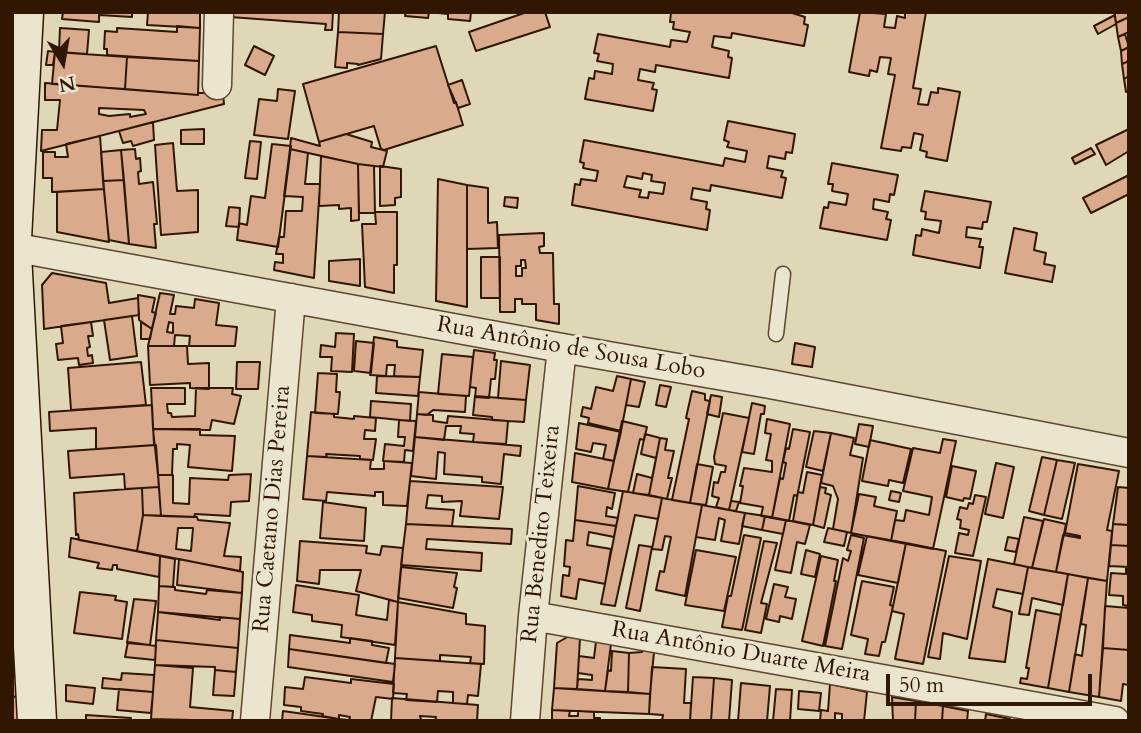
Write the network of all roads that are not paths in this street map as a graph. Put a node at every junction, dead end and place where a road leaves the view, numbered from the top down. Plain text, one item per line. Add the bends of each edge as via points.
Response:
1 (24, 12) edge
2 (219, 12) edge
3 (217, 85) dead end
4 (12, 239) edge
5 (12, 247) edge
6 (12, 254) edge
7 (783, 274) dead end
8 (291, 298) junction
9 (776, 334) dead end
10 (562, 348) junction
11 (1129, 453) edge
12 (533, 616) junction
13 (37, 721) edge
14 (255, 721) edge
15 (525, 721) edge
16 (1115, 721) edge

1 - 4 main road
2 - 3 street
5 - 8 street, Rua Antônio de Sousa Lobo
6 - 13 main road
7 - 9 lane
8 - 10 street, Rua Antônio de Sousa Lobo
8 - 14 street, Rua Caetano Dias Pereira
10 - 11 street, Rua Antônio de Sousa Lobo
10 - 12 street, Rua Benedito Teixeira
12 - 15 street, Rua Benedito Teixeira
12 - 16 street, Rua Antônio Duarte Meira

